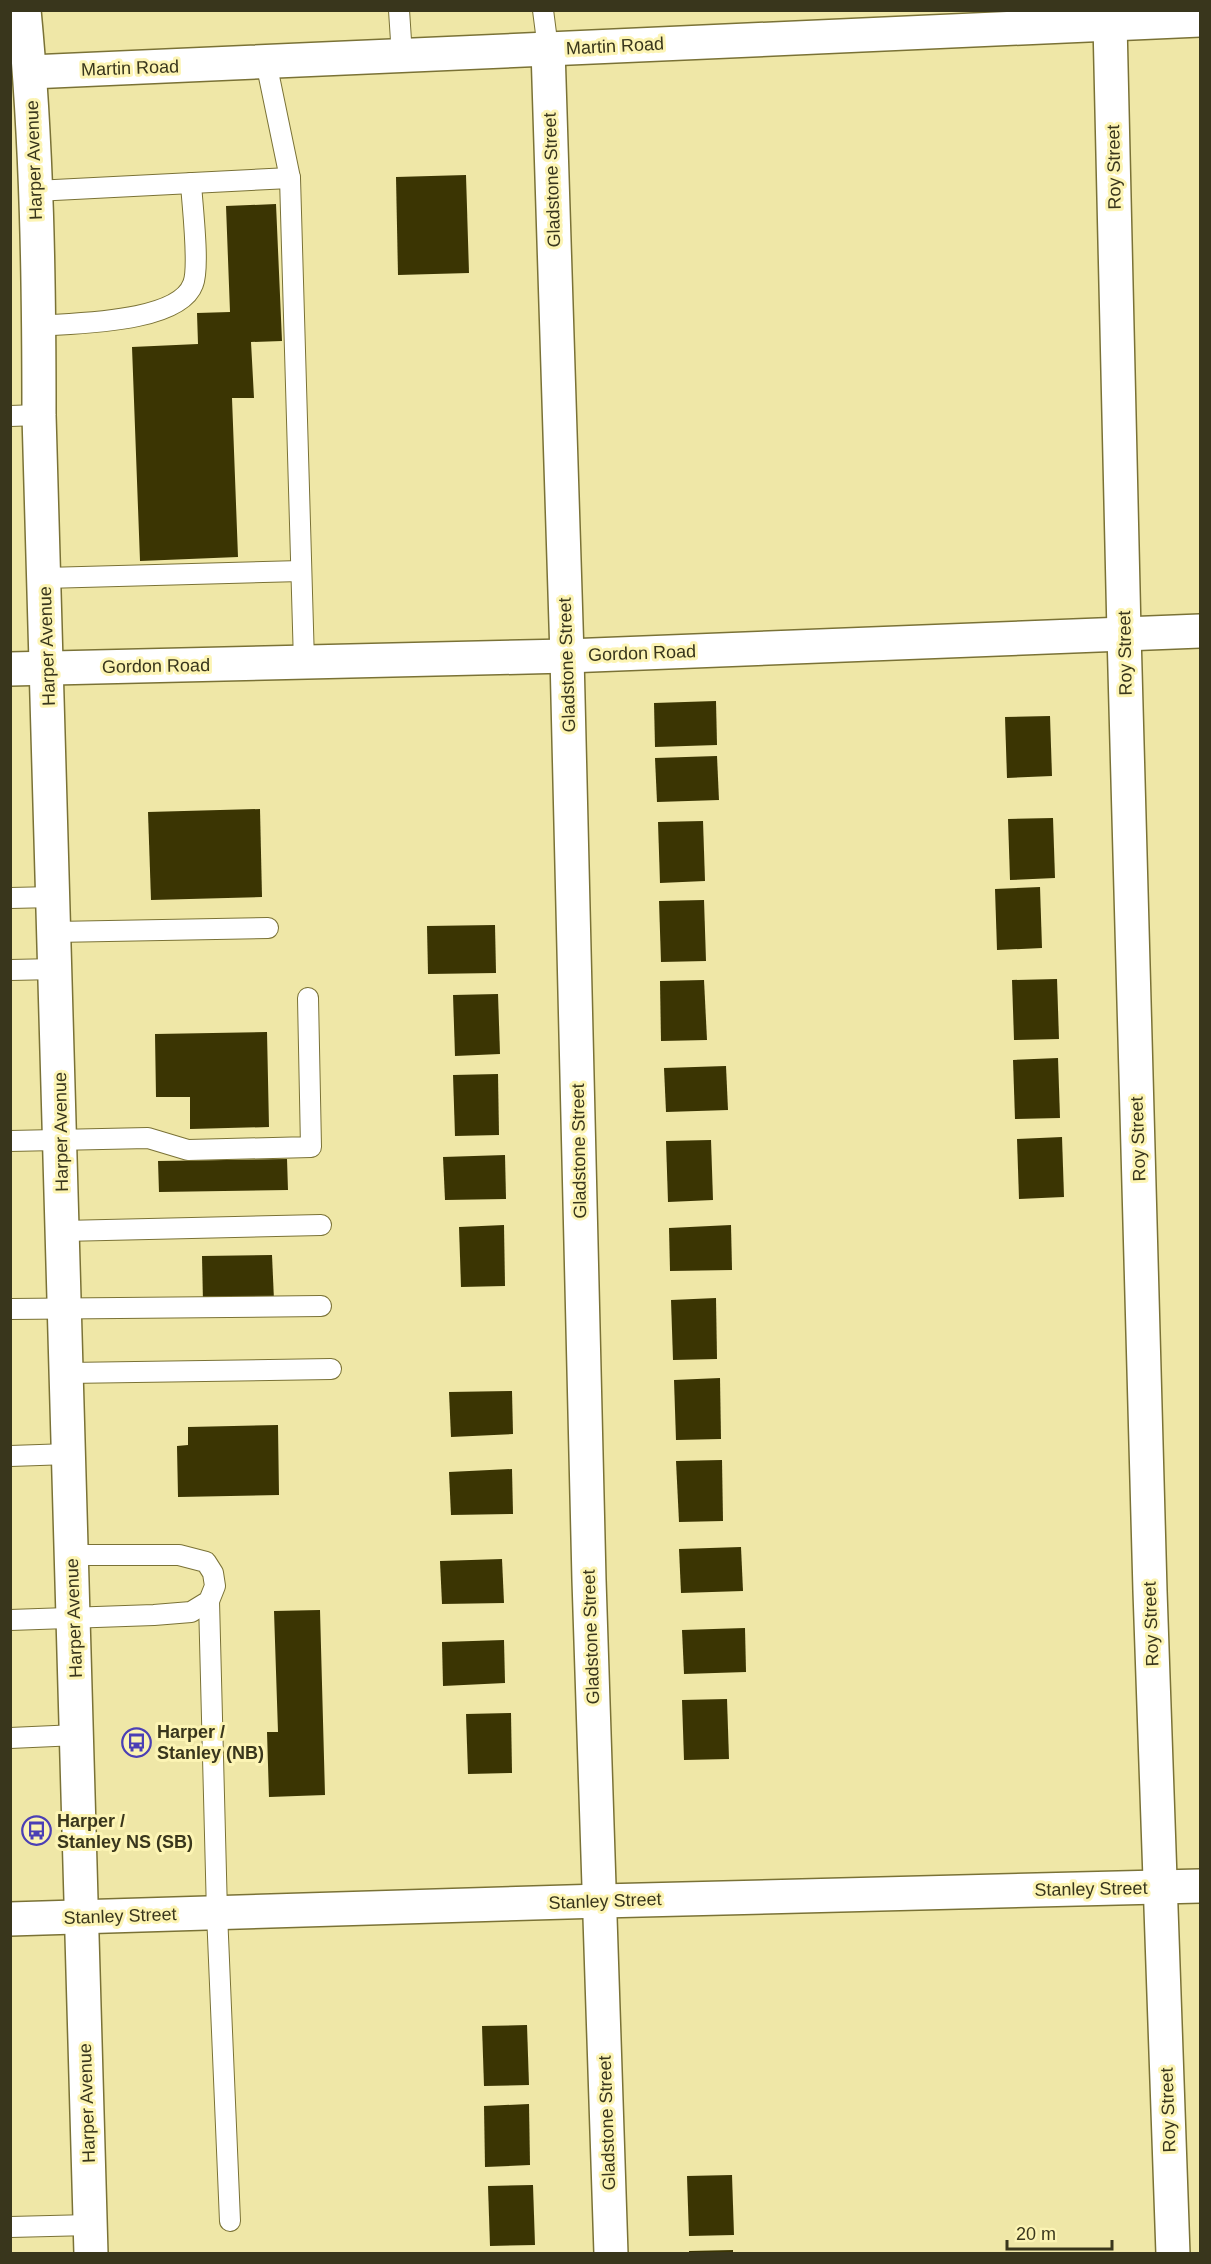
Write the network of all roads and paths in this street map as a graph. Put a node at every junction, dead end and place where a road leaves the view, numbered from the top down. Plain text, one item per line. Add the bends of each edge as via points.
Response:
1 (24, 10) edge
2 (399, 10) edge
3 (543, 10) edge
4 (1052, 18) edge
5 (1200, 20) edge
6 (1110, 23) junction
7 (548, 49) junction
8 (402, 56) junction
9 (266, 62) junction
10 (30, 72) junction
11 (290, 178) junction
12 (191, 183) junction
13 (35, 191) junction
14 (39, 326) junction
15 (25, 416) edge
16 (301, 571) junction
17 (45, 578) junction
18 (1200, 631) edge
19 (1124, 633) junction
20 (567, 656) junction
21 (304, 662) junction
22 (48, 668) junction
23 (10, 669) edge
24 (54, 897) junction
25 (10, 898) edge
26 (268, 928) dead end
27 (55, 932) junction
28 (56, 969) junction
29 (10, 970) edge
30 (308, 998) dead end
31 (10, 1141) edge
32 (61, 1141) junction
33 (321, 1225) dead end
34 (63, 1231) junction
35 (321, 1306) dead end
36 (10, 1309) edge
37 (65, 1309) junction
38 (331, 1369) dead end
39 (67, 1373) junction
40 (69, 1454) junction
41 (10, 1456) edge
42 (72, 1555) junction
43 (209, 1601) junction
44 (74, 1618) junction
45 (10, 1620) edge
46 (77, 1735) junction
47 (10, 1738) edge
48 (1200, 1886) edge
49 (1161, 1887) junction
50 (601, 1901) junction
51 (217, 1913) junction
52 (82, 1917) junction
53 (10, 1919) edge
54 (230, 2221) dead end
55 (10, 2227) edge
56 (91, 2239) edge
57 (611, 2253) edge
58 (1173, 2253) edge

1 - 10 street, Harper Avenue
2 - 8 lane
3 - 7 lane
4 - 6 street, Martin Road
4 - 7 street, Martin Road
5 - 6 street, Martin Road
6 - 19 street, Roy Street
7 - 8 street, Martin Road
7 - 20 street, Gladstone Street
8 - 9 street, Martin Road
9 - 10 street, Martin Road
9 - 11 lane
10 - 13 street, Harper Avenue
11 - 12 lane
11 - 16 lane
12 - 13 lane
12 - 14 lane via 194,284 183,300 162,310 124,319
13 - 14 street, Harper Avenue
14 - 15 street, Harper Avenue
15 - 17 street, Harper Avenue
16 - 17 lane
16 - 21 lane
17 - 22 street, Harper Avenue
18 - 19 street, Gordon Road
19 - 20 street, Gordon Road
19 - 49 street, Roy Street
20 - 21 street, Gordon Road
20 - 50 street, Gladstone Street via 589,1580
21 - 22 street, Gordon Road
22 - 23 street, Gordon Road
22 - 24 street, Harper Avenue
24 - 25 lane
24 - 27 street, Harper Avenue
26 - 27 lane
27 - 28 street, Harper Avenue
28 - 29 lane
28 - 32 street, Harper Avenue
30 - 32 lane via 311,1147 189,1150 148,1138
31 - 32 lane
32 - 34 street, Harper Avenue
33 - 34 lane
34 - 37 street, Harper Avenue
35 - 37 lane
36 - 37 lane
37 - 39 street, Harper Avenue
38 - 39 lane
39 - 40 street, Harper Avenue
40 - 41 lane
40 - 42 street, Harper Avenue
42 - 43 lane via 178,1555 206,1562 215,1586
42 - 44 street, Harper Avenue
43 - 44 lane via 191,1612
43 - 51 lane
44 - 45 lane
44 - 46 street, Harper Avenue
46 - 47 lane
46 - 52 street, Harper Avenue
48 - 49 street, Stanley Street
49 - 50 street, Stanley Street
49 - 58 street, Roy Street
50 - 51 street, Stanley Street
50 - 57 street, Gladstone Street
51 - 52 street, Stanley Street
51 - 54 lane
52 - 53 street, Stanley Street
52 - 56 street, Harper Avenue
55 - 56 lane

